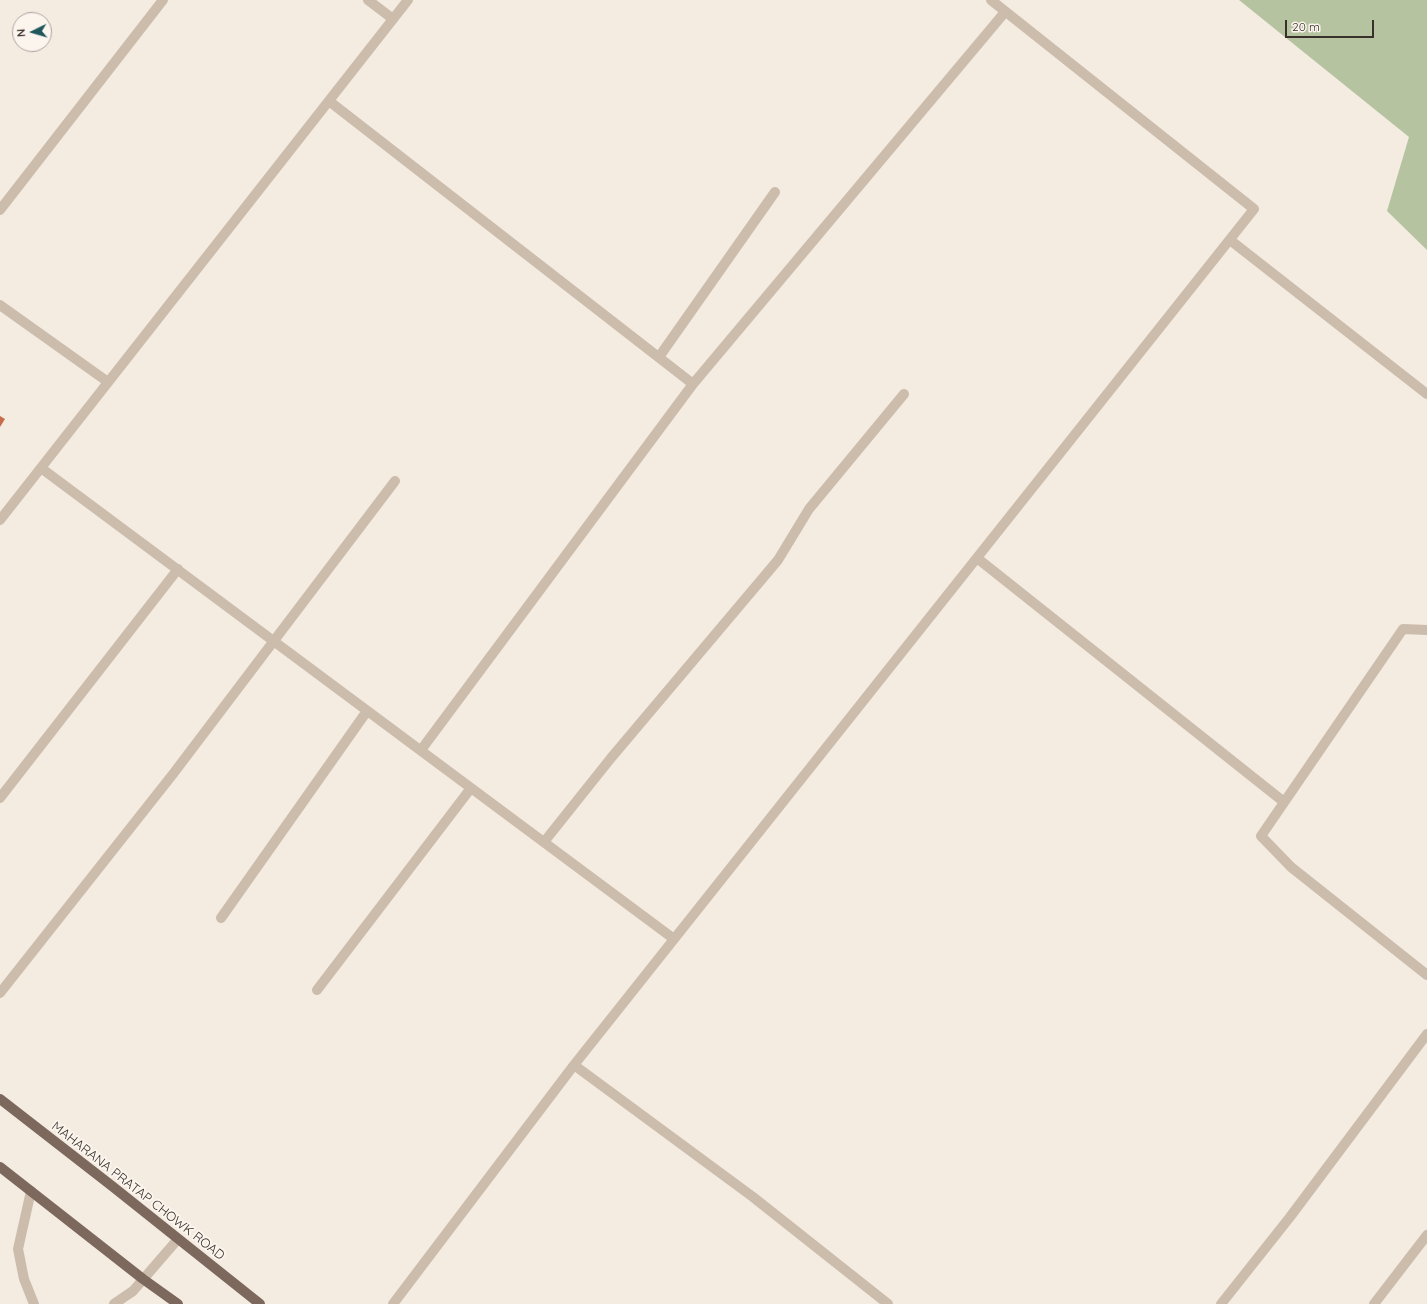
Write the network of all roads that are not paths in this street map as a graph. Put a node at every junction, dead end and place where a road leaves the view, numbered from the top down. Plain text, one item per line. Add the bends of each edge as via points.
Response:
1 (163, 0) edge
2 (368, 0) edge
3 (408, 0) edge
4 (991, 0) edge
5 (1005, 12) junction
6 (393, 19) junction
7 (329, 101) junction
8 (775, 192) dead end
9 (0, 210) edge
10 (1230, 240) junction
11 (0, 305) edge
12 (659, 357) junction
13 (108, 382) junction
14 (693, 384) junction
15 (904, 394) dead end
16 (1427, 394) edge
17 (41, 468) junction
18 (395, 481) dead end
19 (0, 520) edge
20 (977, 558) junction
21 (178, 569) junction
22 (1427, 630) edge
23 (274, 641) junction
24 (367, 711) junction
25 (421, 750) junction
26 (471, 788) junction
27 (0, 798) edge
28 (1284, 802) junction
29 (544, 842) junction
30 (221, 918) dead end
31 (674, 939) junction
32 (1427, 975) edge
33 (317, 990) dead end
34 (0, 993) edge
35 (1427, 1034) edge
36 (574, 1065) junction
37 (0, 1098) edge
38 (0, 1167) edge
39 (31, 1191) junction
40 (1427, 1235) edge
41 (178, 1239) junction
42 (143, 1279) junction
43 (34, 1304) edge
44 (114, 1304) edge
45 (178, 1304) edge
46 (260, 1304) edge
47 (393, 1304) edge
48 (888, 1304) edge
49 (1221, 1304) edge
50 (1374, 1304) edge

1 - 9 street
2 - 6 street
3 - 6 street
4 - 5 street
5 - 10 street via 1254,209
5 - 14 street
6 - 7 street
7 - 12 street
7 - 13 street
8 - 12 street
10 - 16 street
10 - 20 street
11 - 13 street
12 - 14 street
13 - 17 street
14 - 25 street
15 - 29 street via 809,510 778,560 611,758
17 - 19 street
17 - 21 street
18 - 23 street
20 - 28 street
20 - 31 street
21 - 23 street
21 - 27 street
22 - 28 street via 1403,629
23 - 24 street
23 - 34 street
24 - 25 street
24 - 30 street
25 - 26 street
26 - 29 street
26 - 33 street
28 - 32 street via 1261,836 1292,867
29 - 31 street
31 - 36 street
35 - 49 street via 1290,1217
36 - 47 street
36 - 48 street via 752,1197
37 - 41 main road, MAHARANA PRATAP CHOWK ROAD
38 - 39 main road
39 - 42 main road
39 - 43 street via 18,1249 24,1279
40 - 50 street
41 - 42 street
41 - 46 main road, MAHARANA PRATAP CHOWK ROAD
42 - 44 street via 133,1291
42 - 45 main road

